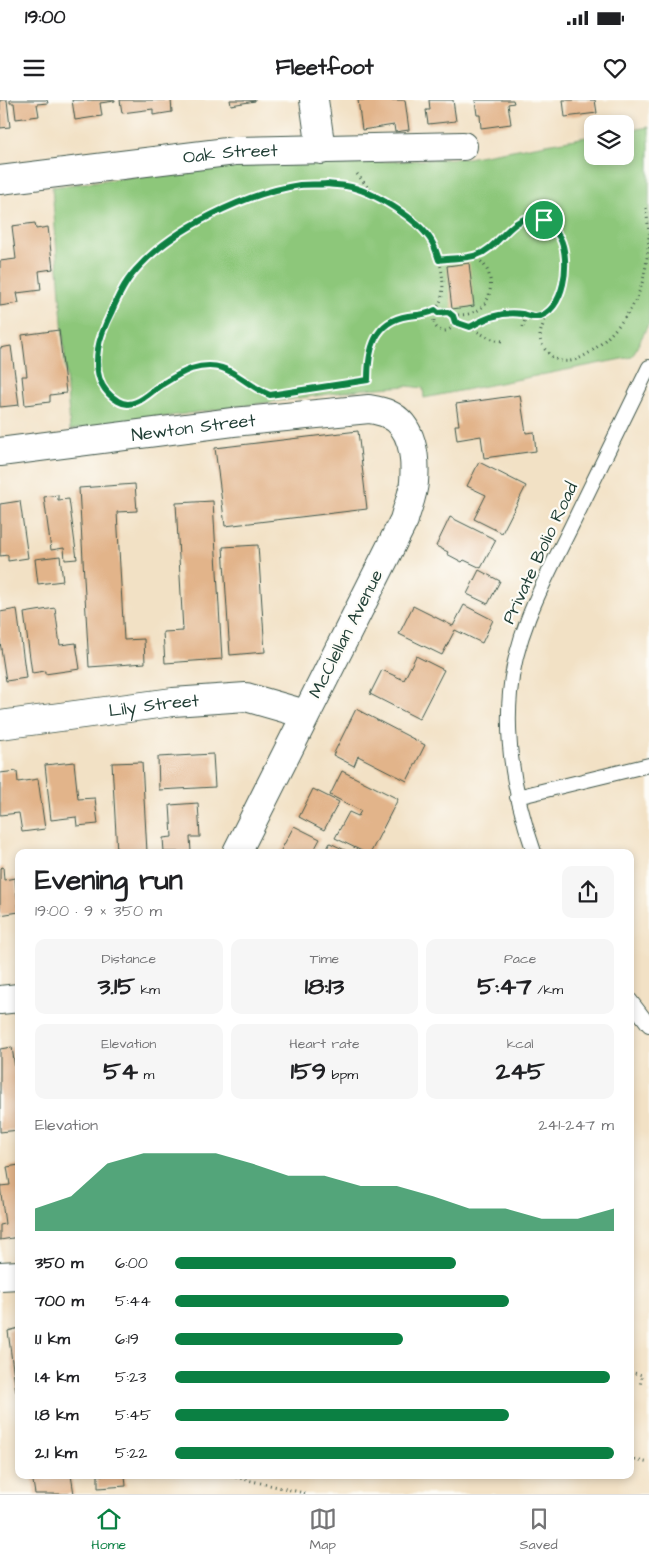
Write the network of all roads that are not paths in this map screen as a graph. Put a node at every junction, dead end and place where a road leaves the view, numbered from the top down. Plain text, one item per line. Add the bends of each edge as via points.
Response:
1 (314, 100) edge
2 (463, 146) dead end
3 (321, 150) junction
4 (0, 180) edge
5 (649, 367) edge
6 (378, 411) joint
7 (0, 452) edge
8 (305, 714) junction
9 (0, 725) edge
10 (649, 765) edge
11 (517, 797) junction
12 (238, 849) edge
13 (533, 849) edge
14 (15, 998) edge
15 (0, 1000) edge
16 (634, 1005) edge
17 (649, 1025) edge
18 (15, 1274) edge
19 (0, 1276) edge

1 - 3 street
2 - 3 street, Oak Street
3 - 4 street, Oak Street via 235,151
5 - 11 lane, Private Bolio Road via 531,610 522,637 510,701 510,758
6 - 7 street, Newton Street via 233,422
6 - 8 street, McClellan Avenue via 402,424 409,437 414,454 414,484 404,520
8 - 9 street, Lily Street via 246,697 173,702
8 - 12 street, McClellan Avenue
10 - 11 lane
11 - 13 lane, Private Bolio Road
14 - 15 street
16 - 17 lane
18 - 19 street

